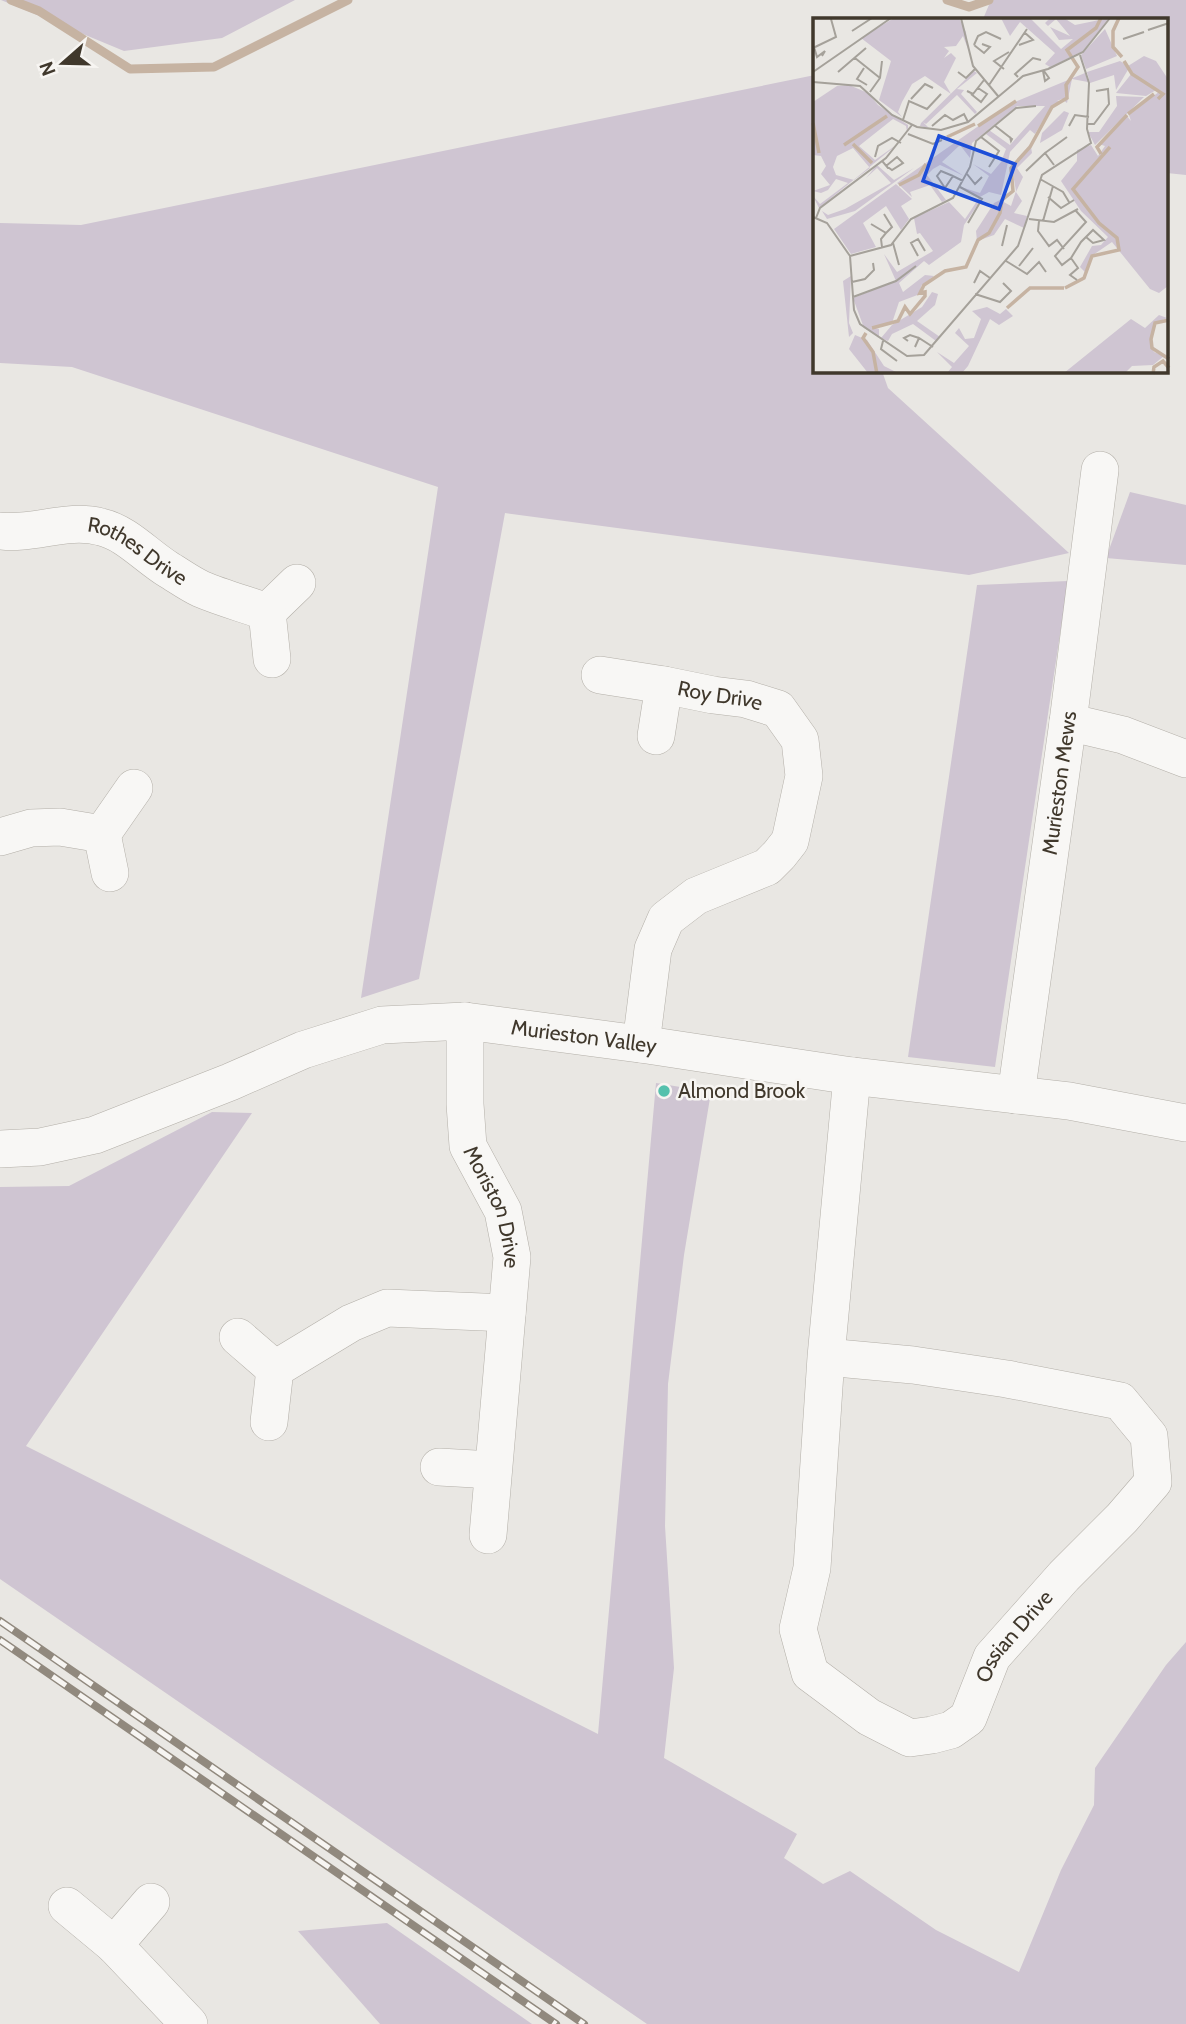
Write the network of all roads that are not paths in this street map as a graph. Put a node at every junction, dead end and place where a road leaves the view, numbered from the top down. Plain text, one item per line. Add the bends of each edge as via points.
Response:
1 (1100, 470) dead end
2 (0, 531) edge
3 (297, 583) dead end
4 (267, 612) junction
5 (272, 659) dead end
6 (600, 675) dead end
7 (664, 685) junction
8 (1068, 722) junction
9 (656, 736) dead end
10 (1186, 759) edge
11 (134, 788) dead end
12 (102, 834) junction
13 (0, 837) edge
14 (110, 873) dead end
15 (465, 1021) junction
16 (641, 1044) junction
17 (852, 1076) junction
18 (1016, 1095) junction
19 (1186, 1123) edge
20 (0, 1149) edge
21 (507, 1313) junction
22 (238, 1337) dead end
23 (826, 1357) junction
24 (275, 1369) junction
25 (269, 1422) dead end
26 (439, 1467) dead end
27 (493, 1471) junction
28 (488, 1535) dead end
29 (152, 1902) dead end
30 (67, 1906) dead end
31 (114, 1945) junction
32 (189, 2024) edge

1 - 8 street, Murieston Mews
2 - 4 street, Rothes Drive via 85,524 104,527 201,589
3 - 4 street
4 - 5 street
6 - 7 street, Roy Drive
7 - 9 street, Roy Drive
7 - 16 street, Roy Drive via 778,709 800,740 804,776 790,841 779,855 767,867 696,896 666,919 653,949
8 - 10 street via 1123,735
8 - 18 street, Murieston Mews
11 - 12 street
12 - 13 street via 60,827 32,828
12 - 14 street
15 - 16 street, Murieston Valley
15 - 20 street, Murieston Valley via 382,1026 303,1049 95,1135 40,1147
15 - 21 street, Moriston Drive via 468,1146 503,1212 512,1257
16 - 17 street, Murieston Valley
17 - 18 street, Murieston Valley
17 - 23 street, Ossian Drive
18 - 19 street, Murieston Valley
21 - 24 street via 387,1308
21 - 27 street, Moriston Drive
22 - 24 street
23 - 23 street, Ossian Drive via 1019,1381 1120,1401 1149,1436 1153,1482 992,1657 968,1718 951,1730 910,1738 869,1717 810,1673 798,1629 812,1568
24 - 25 street
26 - 27 street
27 - 28 street, Moriston Drive
29 - 31 street
30 - 31 street
31 - 32 street

